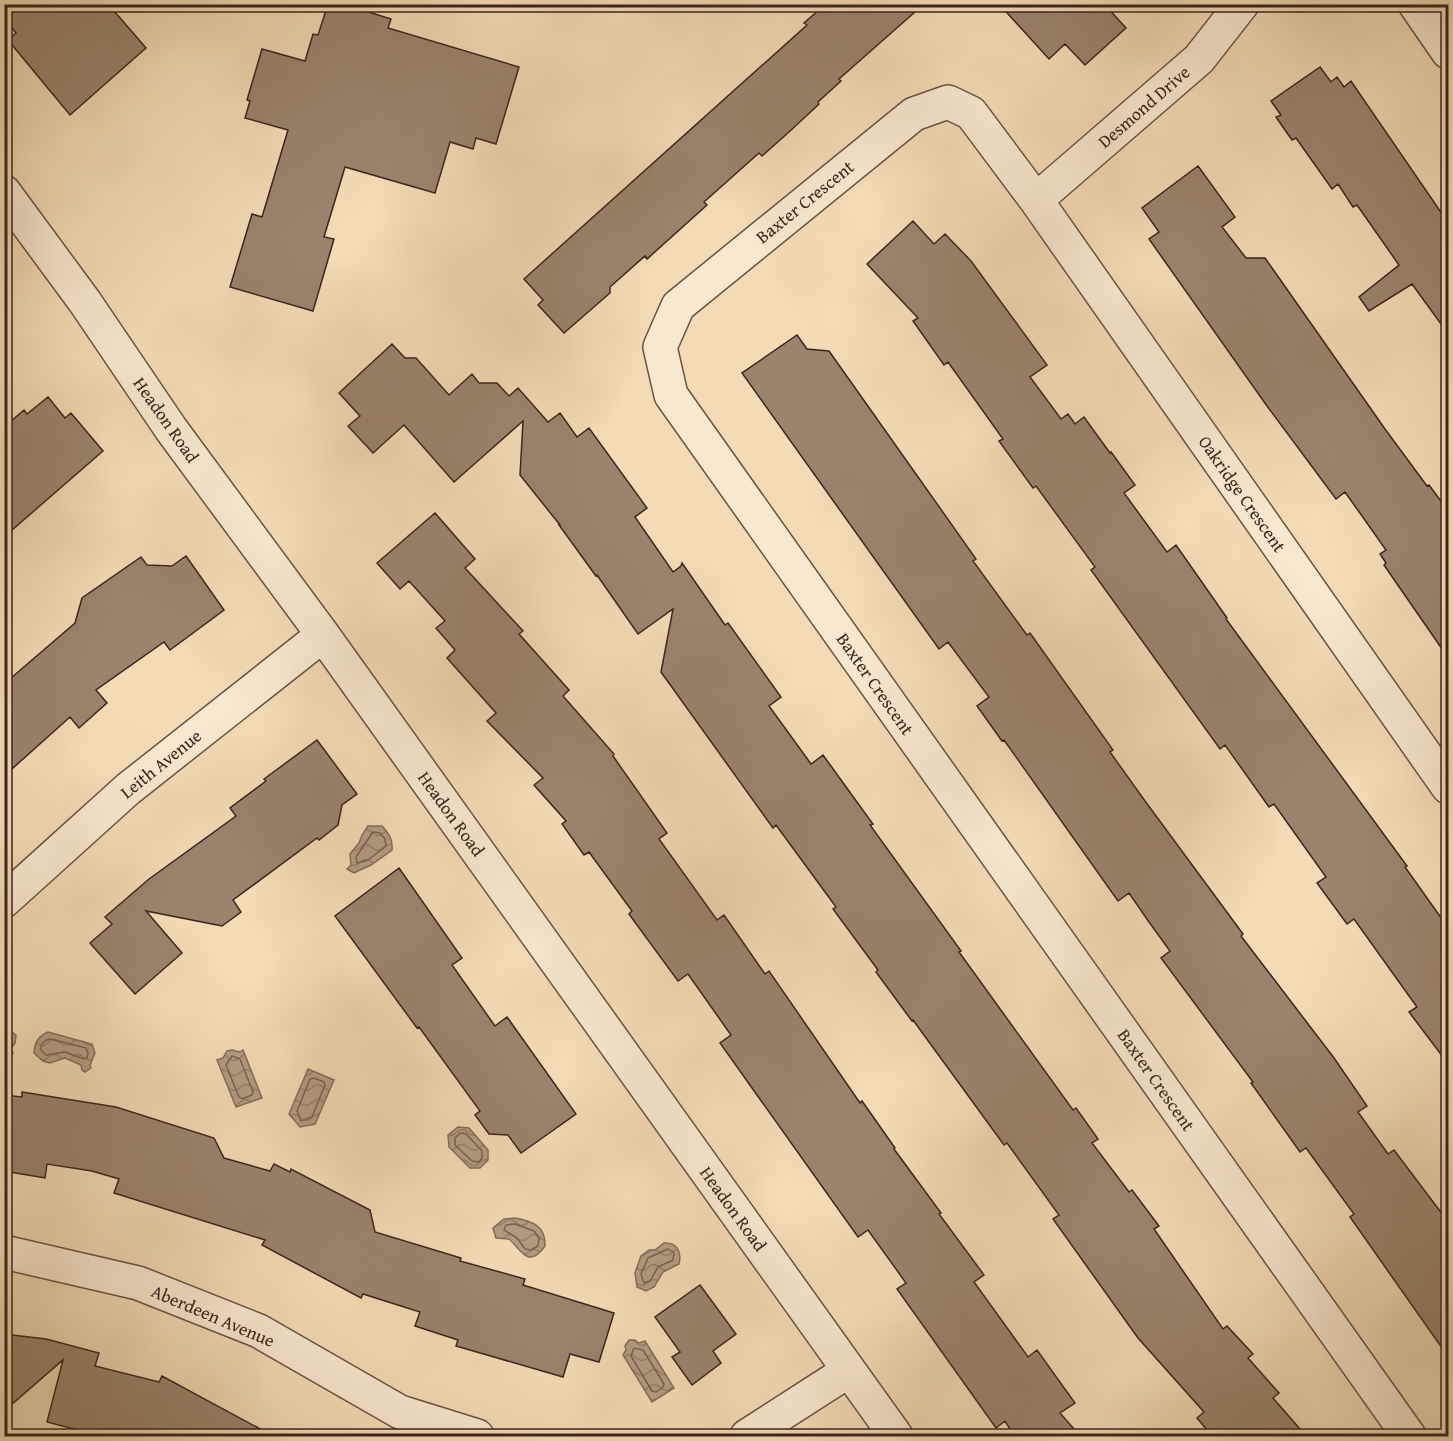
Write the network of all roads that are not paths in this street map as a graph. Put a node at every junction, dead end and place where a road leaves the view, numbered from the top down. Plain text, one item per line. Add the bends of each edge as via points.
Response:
1 (1242, 4) edge
2 (1415, 4) edge
3 (1449, 52) edge
4 (4, 192) edge
5 (1036, 200) junction
6 (323, 635) junction
7 (1449, 787) edge
8 (4, 901) edge
9 (4, 1252) edge
10 (848, 1371) junction
11 (477, 1437) edge
12 (747, 1437) edge
13 (896, 1437) edge
14 (1408, 1437) edge

1 - 5 street, Desmond Drive via 1199,58
2 - 3 street
4 - 6 street, Headon Road
5 - 7 street, Oakridge Crescent
5 - 14 street, Baxter Crescent via 971,113 948,102 914,114 678,306 660,347 670,395
6 - 8 street, Leith Avenue via 128,789
6 - 10 street, Headon Road
9 - 11 street, Aberdeen Avenue via 138,1283 259,1332 400,1413
10 - 12 street
10 - 13 street, Headon Road

